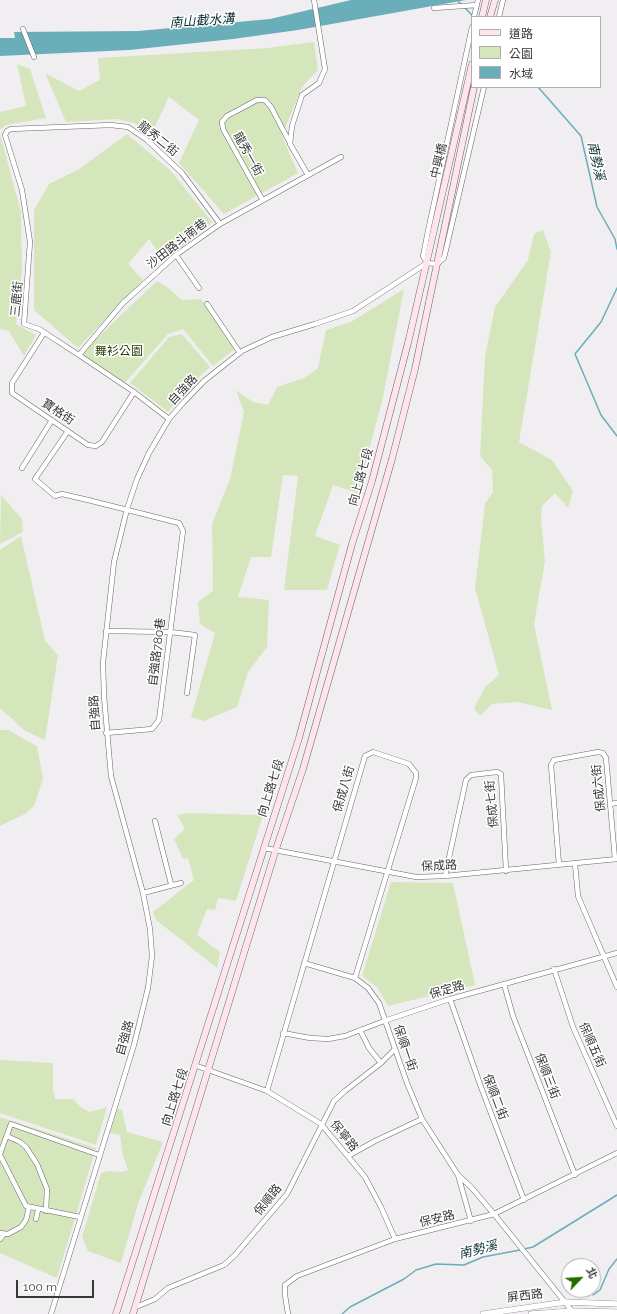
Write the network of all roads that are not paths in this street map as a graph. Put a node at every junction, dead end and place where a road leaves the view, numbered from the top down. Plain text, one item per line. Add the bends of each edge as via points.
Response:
1 (486, 0) edge
2 (495, 0) edge
3 (503, 0) edge
4 (314, 2) edge
5 (477, 3) edge
6 (434, 8) dead end
7 (474, 16) edge
8 (482, 16) edge
9 (490, 16) edge
10 (499, 16) edge
11 (23, 29) dead end
12 (471, 32) edge
13 (34, 58) dead end
14 (471, 68) edge
15 (474, 88) edge
16 (484, 88) edge
17 (7, 130) joint
18 (290, 144) junction
19 (341, 157) dead end
20 (308, 175) junction
21 (262, 199) junction
22 (220, 224) junction
23 (176, 255) junction
24 (427, 263) junction
25 (436, 264) junction
26 (199, 288) dead end
27 (207, 304) dead end
28 (44, 332) junction
29 (240, 353) junction
30 (79, 355) junction
31 (134, 392) junction
32 (169, 419) junction
33 (52, 420) junction
34 (68, 431) junction
35 (22, 468) dead end
36 (127, 509) junction
37 (106, 631) junction
38 (170, 632) junction
39 (187, 693) dead end
40 (106, 733) junction
41 (617, 803) edge
42 (610, 804) junction
43 (155, 821) dead end
44 (264, 848) junction
45 (276, 849) junction
46 (616, 859) edge
47 (334, 862) junction
48 (575, 864) junction
49 (560, 865) junction
50 (506, 871) junction
51 (388, 872) junction
52 (445, 876) junction
53 (180, 883) dead end
54 (171, 884) junction
55 (143, 893) junction
56 (617, 953) edge
57 (605, 958) junction
58 (304, 963) junction
59 (554, 969) junction
60 (355, 978) junction
61 (504, 984) junction
62 (617, 987) edge
63 (450, 999) junction
64 (384, 1020) junction
65 (360, 1030) junction
66 (283, 1033) junction
67 (395, 1049) junction
68 (382, 1063) junction
69 (197, 1066) junction
70 (208, 1069) junction
71 (267, 1091) junction
72 (422, 1119) junction
73 (321, 1124) junction
74 (617, 1126) edge
75 (7, 1136) junction
76 (1, 1151) edge
77 (617, 1153) edge
78 (100, 1155) junction
79 (348, 1156) junction
80 (458, 1175) junction
81 (575, 1175) junction
82 (524, 1200) junction
83 (29, 1207) junction
84 (38, 1210) junction
85 (46, 1211) junction
86 (494, 1214) junction
87 (80, 1217) junction
88 (36, 1220) dead end
89 (471, 1221) junction
90 (2, 1233) edge
91 (0, 1239) edge
92 (395, 1240) junction
93 (566, 1302) junction
94 (591, 1302) junction
95 (617, 1304) edge
96 (136, 1307) junction
97 (572, 1311) junction
98 (591, 1312) edge
99 (617, 1312) edge
100 (543, 1313) edge
101 (51, 1314) edge
102 (116, 1314) edge
103 (133, 1314) edge
104 (288, 1314) edge
105 (483, 1314) edge
106 (531, 1314) edge

1 - 8 main road
2 - 9 main road
3 - 10 street
4 - 18 street via 324,69 319,83 302,95 292,126
5 - 6 street
5 - 7 street
11 - 13 street
12 - 24 street via 423,256
14 - 24 main road, 中興橋
15 - 25 main road, 中興橋
16 - 25 street via 449,246 444,258
17 - 22 street, 龍秀二街 via 111,124 128,127 147,140 182,173
17 - 28 street, 三鹿街 via 5,135 26,208 30,242 23,320 24,324
18 - 20 street
18 - 21 street, 龍秀一街 via 265,100 257,100 227,116 222,122 223,129
19 - 20 street, 沙田路斗南巷
20 - 21 street, 沙田路斗南巷
21 - 22 street, 沙田路斗南巷
22 - 23 street, 沙田路斗南巷
23 - 26 street
23 - 30 street, 沙田路斗南巷 via 123,303
24 - 25 street
24 - 29 street, 自強路 via 353,311 272,337
24 - 44 main road, 向上路七段 via 372,481 352,544 299,738
25 - 45 main road, 向上路七段 via 415,369 392,460 303,769
27 - 29 street
28 - 30 street, 三鹿街
28 - 33 street, 寶格街 via 11,388 12,393
29 - 32 street, 自強路 via 192,392
30 - 31 street, 三鹿街
31 - 32 street, 三鹿街
31 - 34 street, 寶格街 via 102,442 96,446 88,445
32 - 36 street, 自強路 via 149,453
33 - 34 street, 寶格街
33 - 35 street
34 - 36 street via 35,479 56,496 62,494
36 - 37 street, 自強路 via 114,562
36 - 38 street, 自強路780巷 via 179,523 183,531
37 - 38 street
37 - 40 street, 自強路 via 103,662
38 - 39 street via 195,635
38 - 40 street, 自強路780巷 via 156,725 152,729
40 - 55 street, 自強路 via 112,778
41 - 42 street
42 - 46 street, 保成六街
42 - 49 street, 保成六街 via 606,758 603,753 554,760 551,765
43 - 54 street
44 - 45 street, 保成路
44 - 69 main road, 向上路七段
45 - 47 street, 保成路
45 - 70 main road, 向上路七段
46 - 48 street, 保成路
47 - 51 street, 保成路
47 - 51 street, 保成八街 via 365,756 373,752 409,764 416,773
47 - 58 street, 保成八街
48 - 49 street, 保成路
48 - 57 street via 578,896
49 - 50 street, 保成路
50 - 52 street, 保成路
50 - 52 street, 保成七街 via 501,774 497,772 471,775 466,780
51 - 52 street, 保成路 via 416,877
51 - 60 street, 保成八街
53 - 54 street
54 - 55 street
55 - 78 street, 自強路 via 152,956 148,988 134,1045
56 - 57 street, 保定路
57 - 59 street, 保定路
57 - 62 street
58 - 60 street, 保順一街
58 - 66 street, 保成八街
59 - 61 street, 保定路
59 - 74 street, 保順五街 via 573,1027
60 - 64 street, 保順一街 via 368,988 379,1003
61 - 63 street, 保定路
61 - 81 street, 保順三街 via 513,1016
63 - 64 street, 保定路
63 - 82 street, 保順二街
64 - 65 street, 保定路
64 - 67 street, 保順一街
65 - 66 street, 保定路 via 328,1039
65 - 68 street via 369,1048
66 - 71 street, 保成八街
67 - 68 street, 保順路
67 - 72 street, 保順一街
68 - 73 street, 保順路 via 334,1101
69 - 70 street, 保寧路
69 - 102 main road, 向上路七段
70 - 71 street, 保寧路
70 - 96 main road, 向上路七段
71 - 73 street, 保寧路
72 - 79 street
72 - 80 street, 保順一街
73 - 79 street, 保寧路
73 - 96 street, 保順路 via 287,1194 235,1255 224,1265 168,1288 155,1299
75 - 76 street
75 - 78 street via 11,1124
75 - 85 street via 26,1147 37,1164 46,1189
76 - 83 street via 0,1154 26,1206
77 - 81 street, 保安路
78 - 87 street, 自強路
79 - 92 street, 保寧路 via 368,1183
80 - 86 street, 保順一街
80 - 89 street, 保順一街
81 - 82 street, 保安路
82 - 86 street, 保安路
83 - 84 street
83 - 90 street via 21,1228 8,1234
84 - 85 street
84 - 88 street
85 - 87 street
86 - 89 street, 保安路
86 - 93 street, 保順一街
87 - 101 street, 自強路
89 - 92 street, 保安路
90 - 91 street
92 - 104 street, 保安路 via 288,1281 285,1290
93 - 94 street, 屏西路
93 - 97 street, 保順一街
93 - 105 street, 屏西路
94 - 95 street, 屏西路
94 - 98 street
96 - 103 main road, 向上路七段
97 - 98 street, 屏西路
97 - 100 street, 屏西路
98 - 99 street, 屏西路
100 - 106 street, 屏西路

